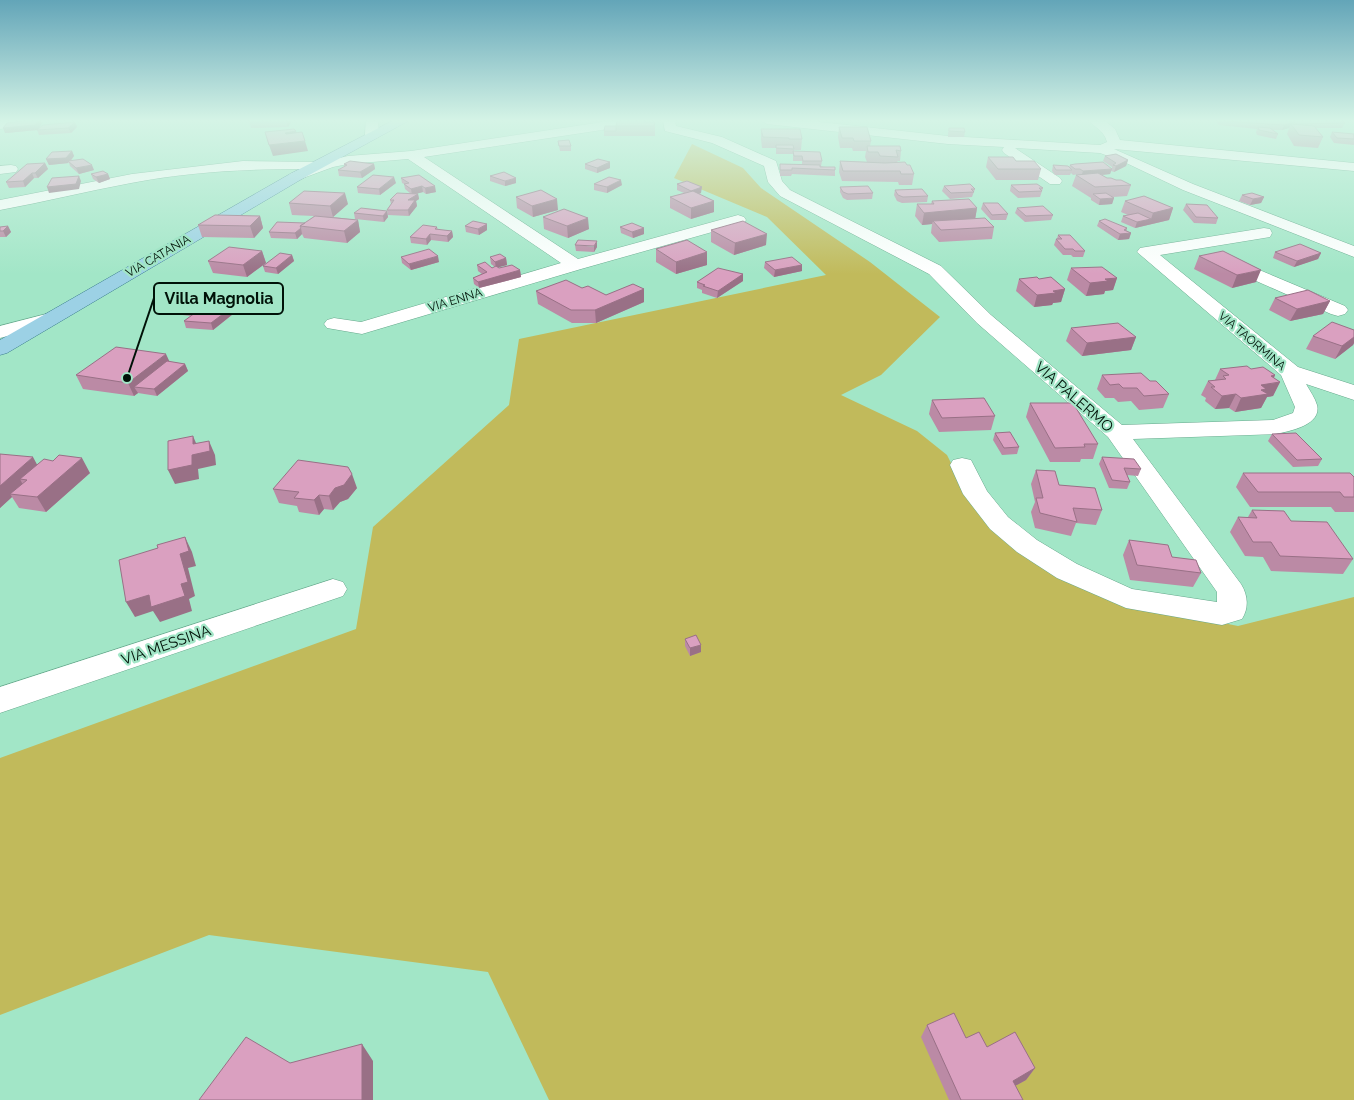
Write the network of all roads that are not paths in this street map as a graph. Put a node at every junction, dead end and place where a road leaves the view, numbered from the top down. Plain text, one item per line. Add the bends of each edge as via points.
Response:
1 (183, 171) edge
2 (305, 171) edge
3 (310, 171) edge
4 (432, 171) edge
5 (773, 171) edge
6 (1041, 171) edge
7 (1154, 171) edge
8 (295, 177) junction
9 (1055, 181) dead end
10 (0, 205) edge
11 (738, 220) edge
12 (1264, 233) dead end
13 (1188, 244) junction
14 (1354, 252) edge
15 (575, 265) junction
16 (1338, 310) dead end
17 (50, 319) junction
18 (334, 324) dead end
19 (0, 332) edge
20 (0, 348) edge
21 (1290, 372) junction
22 (1354, 393) edge
23 (1116, 432) junction
24 (962, 465) dead end
25 (333, 589) dead end
26 (0, 700) edge

1 - 10 street via 132,178
2 - 8 main road, VIA CATANIA
3 - 8 street
4 - 15 street
5 - 23 street, VIA PALERMO via 775,182 785,193 935,270 984,319
6 - 9 street
7 - 14 street via 1188,188
8 - 17 main road, VIA CATANIA
11 - 15 street, VIA ENNA
12 - 13 street, VIA TAORMINA
13 - 16 street
13 - 21 street, VIA TAORMINA via 1146,252
15 - 18 street, VIA ENNA via 362,328
17 - 19 street
17 - 20 main road, VIA CATANIA
21 - 22 street
21 - 23 street, VIA TAORMINA via 1306,407 1304,417 1292,423 1276,427
23 - 24 street, VIA PALERMO via 1230,591 1232,610 1222,614 1126,598 1067,571 1026,546 999,523 976,494
25 - 26 street, VIA MESSINA

